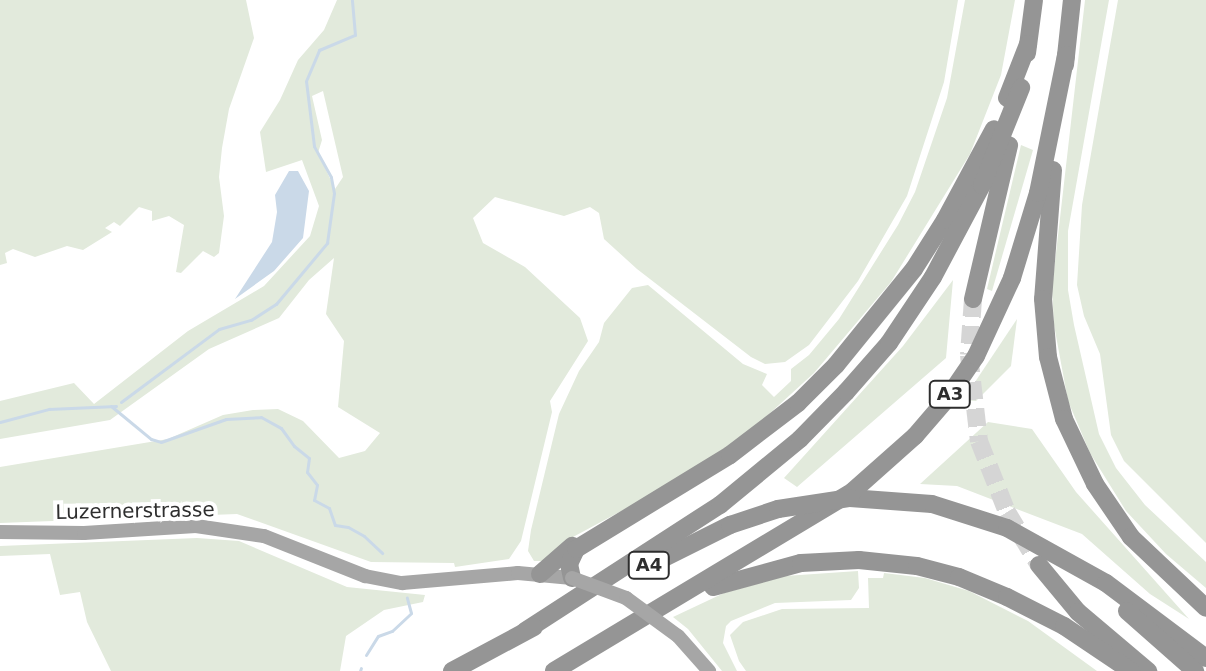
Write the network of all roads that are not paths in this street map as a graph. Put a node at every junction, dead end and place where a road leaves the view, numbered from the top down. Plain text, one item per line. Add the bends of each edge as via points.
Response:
1 (1034, 0) edge
2 (1072, 0) edge
3 (1028, 44) junction
4 (1066, 55) junction
5 (1021, 88) junction
6 (973, 299) tunnel mouth
7 (0, 532) edge
8 (596, 535) junction
9 (1043, 556) junction
10 (540, 574) junction
11 (572, 578) junction
12 (1007, 597) junction
13 (662, 608) junction
14 (1206, 608) edge
15 (525, 631) junction
16 (1206, 658) edge
17 (452, 671) edge
18 (554, 671) edge
19 (709, 671) edge
20 (1110, 671) edge
21 (1131, 671) edge
22 (1148, 671) edge
23 (1195, 671) edge

1 - 3 highway
2 - 4 highway, A3
3 - 5 highway
3 - 8 highway via 985,148 914,269 836,365 730,455
4 - 13 highway, A3 via 1038,193 1012,278 976,356 946,400 915,436 853,491
4 - 14 highway, A3 via 1044,285 1055,391 1073,442 1113,513 1149,556
5 - 6 highway
5 - 15 highway via 982,185 933,277 889,343 846,392 800,439 720,505
7 - 10 main road, Luzernerstrasse via 196,526 264,536 365,576 402,583
8 - 10 highway via 576,543
8 - 11 highway via 570,557
9 - 15 highway, A4, bridge via 980,518 906,500 850,498 778,509 697,541
9 - 16 highway via 1106,583
9 - 22 highway, A4 via 1078,612
9 - 23 highway, A4
10 - 11 main road, Luzernerstrasse
11 - 19 main road, Luzernerstrasse, bridge via 626,598 678,636
12 - 13 highway, A4 via 917,566 823,561 738,577
12 - 20 highway
12 - 21 highway, A4 via 1064,626
13 - 18 highway, A3
15 - 17 highway

